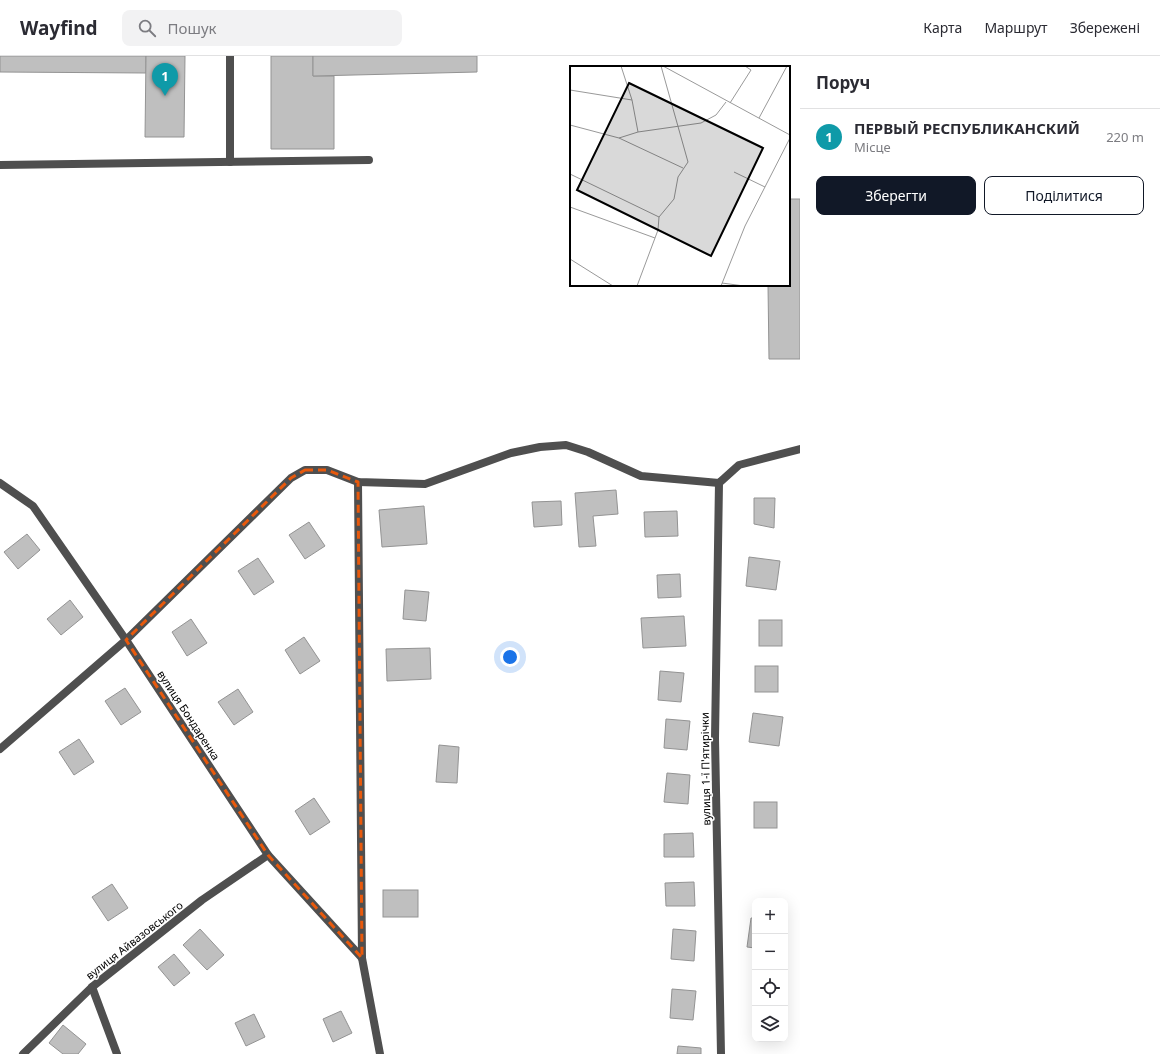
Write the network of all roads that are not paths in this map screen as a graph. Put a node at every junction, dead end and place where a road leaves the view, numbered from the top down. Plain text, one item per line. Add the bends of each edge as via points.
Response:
1 (230, 56) edge
2 (369, 160) dead end
3 (230, 162) junction
4 (0, 165) edge
5 (800, 448) edge
6 (358, 482) junction
7 (0, 483) edge
8 (719, 483) junction
9 (126, 640) junction
10 (0, 749) edge
11 (268, 856) junction
12 (362, 958) junction
13 (92, 986) junction
14 (23, 1054) edge
15 (116, 1054) edge
16 (380, 1054) edge
17 (721, 1054) edge

1 - 3 street
2 - 3 street
3 - 4 street
5 - 8 street via 739,465
6 - 8 street via 425,484 512,453 566,445 641,476
6 - 9 street via 327,470 305,470 291,478
6 - 12 street
7 - 9 street, вулиця Бондаренка via 33,506
8 - 17 street, вулиця 1-ї П'ятирічки via 715,738
9 - 10 street
9 - 11 street, вулиця Бондаренка
11 - 12 street, вулиця Бондаренка
11 - 13 street, вулиця Айвазовського via 202,900
12 - 16 street
13 - 14 street, вулиця Айвазовського
13 - 15 street

